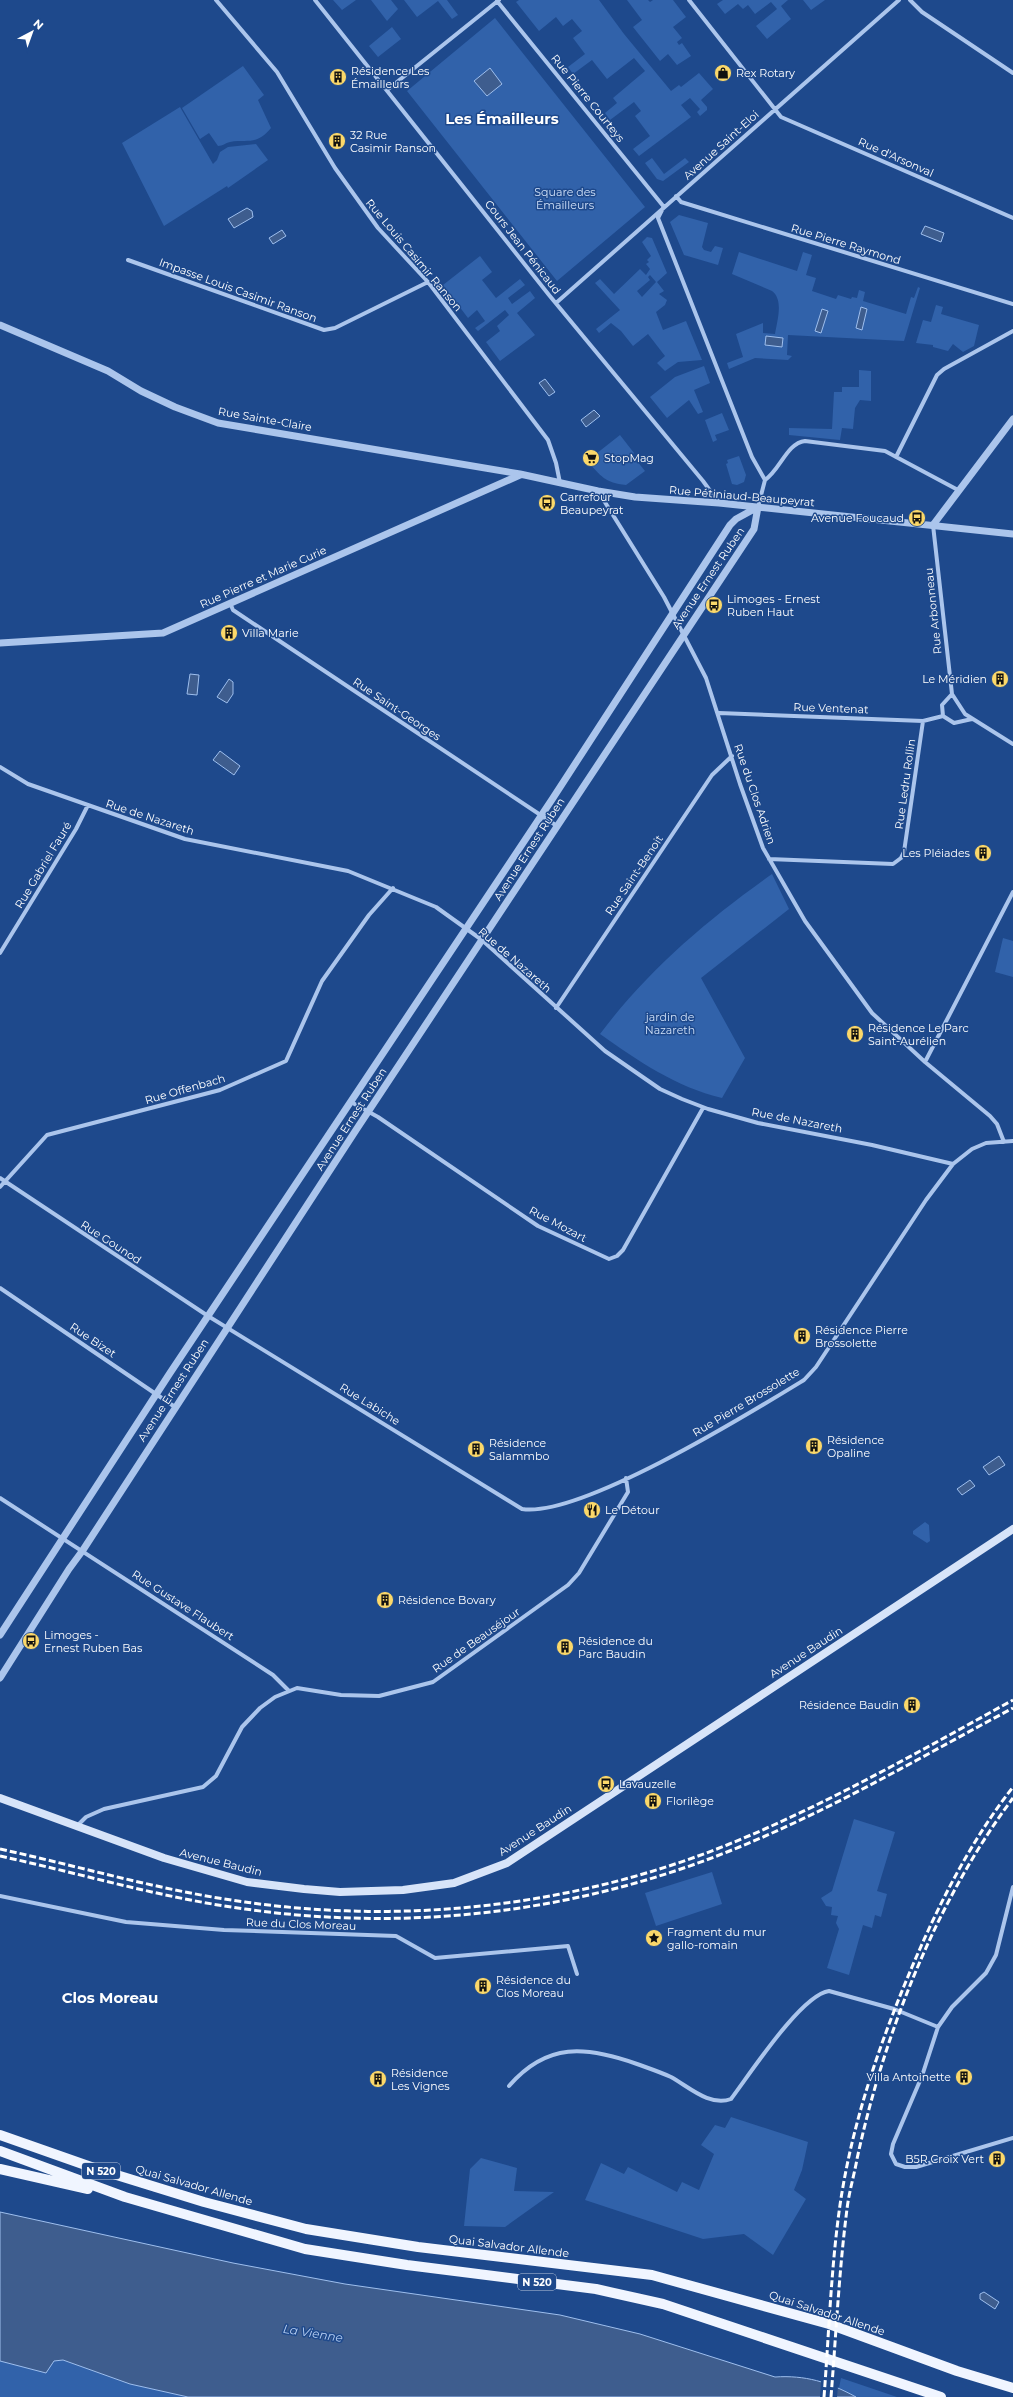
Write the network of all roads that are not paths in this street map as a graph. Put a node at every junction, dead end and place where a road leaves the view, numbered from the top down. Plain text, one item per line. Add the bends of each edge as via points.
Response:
1 (216, 0) edge
2 (315, 0) edge
3 (689, 0) edge
4 (899, 0) edge
5 (910, 0) edge
6 (498, 1) edge
7 (1013, 73) edge
8 (387, 90) junction
9 (775, 109) junction
10 (676, 196) junction
11 (664, 207) junction
12 (1013, 218) edge
13 (128, 260) dead end
14 (428, 282) junction
15 (556, 303) junction
16 (1013, 304) edge
17 (0, 325) edge
18 (1013, 331) edge
19 (1013, 419) edge
20 (896, 457) junction
21 (520, 474) junction
22 (765, 480) junction
23 (560, 484) junction
24 (958, 490) junction
25 (598, 491) junction
26 (719, 503) junction
27 (758, 507) junction
28 (933, 525) junction
29 (1013, 534) edge
30 (230, 603) junction
31 (672, 615) junction
32 (684, 634) junction
33 (0, 643) edge
34 (952, 694) junction
35 (719, 713) junction
36 (942, 716) junction
37 (972, 719) junction
38 (923, 721) junction
39 (1013, 744) edge
40 (732, 756) junction
41 (0, 767) edge
42 (88, 805) junction
43 (541, 816) junction
44 (557, 826) junction
45 (769, 859) junction
46 (393, 888) junction
47 (1013, 892) edge
48 (466, 929) junction
49 (482, 940) junction
50 (0, 953) edge
51 (556, 1008) junction
52 (925, 1062) junction
53 (352, 1102) junction
54 (703, 1108) junction
55 (369, 1111) junction
56 (1013, 1141) edge
57 (1004, 1142) junction
58 (954, 1164) junction
59 (0, 1178) edge
60 (5, 1181) junction
61 (0, 1186) edge
62 (0, 1288) edge
63 (208, 1316) junction
64 (227, 1328) junction
65 (157, 1394) junction
66 (175, 1407) junction
67 (626, 1478) junction
68 (0, 1498) edge
69 (522, 1509) joint
70 (1013, 1529) edge
71 (63, 1539) junction
72 (83, 1550) junction
73 (0, 1635) edge
74 (0, 1678) edge
75 (289, 1691) junction
76 (1, 1798) edge
77 (77, 1826) junction
78 (1013, 1887) edge
79 (0, 1896) edge
80 (577, 1974) dead end
81 (938, 2027) junction
82 (509, 2086) dead end
83 (0, 2135) edge
84 (1013, 2138) edge
85 (0, 2151) edge
86 (0, 2169) edge
87 (125, 2197) junction
88 (1013, 2388) edge
89 (941, 2397) edge

1 - 14 street, Rue Louis Casimir Ranson via 277,72 335,168 378,228
2 - 8 street, Cours Jean Pénicaud
3 - 9 street, Rue d'Arsonval
4 - 9 street, Avenue Saint-Eloi
5 - 7 street via 922,12
6 - 8 street
6 - 11 street, Rue Pierre Courteys
8 - 15 street, Cours Jean Pénicaud
9 - 10 street, Avenue Saint-Eloi
9 - 12 street, Rue d'Arsonval via 782,117
10 - 11 street, Avenue Saint-Eloi
10 - 16 street, Rue Pierre Raymond via 681,202
11 - 15 street, Avenue Saint-Eloi
11 - 22 street via 658,218 752,457
13 - 14 street, Impasse Louis Casimir Ranson via 324,330 335,328
14 - 23 street, Rue Louis Casimir Ranson via 548,440
15 - 26 street, Cours Jean Pénicaud
17 - 21 street, Rue Sainte-Claire via 108,371 175,407 218,423
18 - 20 street via 944,369 937,376
19 - 24 street
20 - 22 street via 885,451 802,441 795,444 771,476
20 - 24 street
21 - 23 street
21 - 30 street, Rue Pierre et Marie Curie
22 - 27 street
23 - 25 street
24 - 28 street
25 - 26 street, Rue Pétiniaud-Beaupeyrat via 636,497
25 - 31 street, Rue du Clos Adrien via 664,597
26 - 27 street, Rue Pétiniaud-Beaupeyrat
27 - 28 street, Rue Pétiniaud-Beaupeyrat
27 - 31 street, Avenue Ernest Ruben via 730,525
27 - 32 street, Avenue Ernest Ruben via 754,529
28 - 29 street, Rue Pétiniaud-Beaupeyrat
28 - 34 street, Rue Arbonneau
30 - 33 street, Rue Pierre et Marie Curie via 164,633
30 - 43 street, Rue Saint-Georges via 233,610
31 - 32 street, Rue du Clos Adrien
31 - 43 street, Avenue Ernest Ruben
32 - 35 street, Rue du Clos Adrien via 706,678
32 - 44 street, Avenue Ernest Ruben
34 - 36 street via 942,705
34 - 37 street via 959,707
35 - 38 street, Rue Ventenat
35 - 40 street, Rue du Clos Adrien
36 - 37 street via 954,723
36 - 38 street, Rue Ventenat
37 - 39 street
38 - 45 street, Rue Ledru Rollin via 904,852 901,858 893,864
40 - 45 street, Rue du Clos Adrien
40 - 51 street, Rue Saint-Benoit via 712,775
41 - 42 street, Rue de Nazareth via 28,784
42 - 46 street, Rue de Nazareth via 185,839 348,871
42 - 50 street, Rue Gabriel Fauré
43 - 44 street, Rue Saint-Georges
43 - 48 street, Avenue Ernest Ruben
44 - 49 street, Avenue Ernest Ruben
45 - 52 street, Rue du Clos Adrien via 805,921 872,1013
46 - 48 street, Rue de Nazareth via 436,907
46 - 60 street, Rue Offenbach via 322,981 286,1061 220,1090 47,1135
47 - 52 street
48 - 49 street, Rue de Nazareth
48 - 53 street, Avenue Ernest Ruben
49 - 51 street, Rue de Nazareth
49 - 55 street, Avenue Ernest Ruben
51 - 54 street, Rue de Nazareth via 634,1073 660,1089
52 - 57 street, Rue du Clos Adrien via 990,1116 997,1124
53 - 55 street, Rue Mozart
53 - 63 street, Avenue Ernest Ruben
54 - 55 street, Rue Mozart via 623,1250 609,1259 538,1226
54 - 58 street, Rue de Nazareth via 780,1128 872,1144
55 - 64 street, Avenue Ernest Ruben
56 - 57 street
57 - 58 street via 986,1143 972,1149
58 - 67 street, Rue Pierre Brossolette via 926,1200 816,1367 804,1380 686,1449
59 - 60 street, Rue Gounod
60 - 61 street, Rue Offenbach
60 - 63 street, Rue Gounod
62 - 65 street, Rue Bizet
63 - 64 street, Rue Labiche
63 - 65 street, Avenue Ernest Ruben
64 - 66 street, Avenue Ernest Ruben
64 - 69 street, Rue Labiche
65 - 66 street, Rue Bizet
65 - 71 street, Avenue Ernest Ruben
66 - 72 street, Avenue Ernest Ruben
67 - 69 street, Rue Pierre Brossolette via 597,1492 540,1510
67 - 75 street, Rue de Beauséjour via 628,1492 579,1573 568,1585 433,1682 379,1696 341,1696 297,1688
68 - 71 street, Rue Gustave Flaubert
70 - 77 main road, Avenue Baudin via 507,1863 454,1883 403,1890 340,1892 247,1882 164,1858
71 - 72 street, Rue Gustave Flaubert
71 - 73 street, Avenue Ernest Ruben
72 - 74 street, Avenue Ernest Ruben
72 - 75 street, Rue Gustave Flaubert via 273,1675
75 - 77 street, Rue de Beauséjour via 275,1697 246,1722 216,1776 203,1787 104,1808 86,1817
76 - 77 main road, Avenue Baudin
78 - 81 street via 996,1955 986,1973 952,2007
79 - 80 street, Rue du Clos Moreau via 126,1922 224,1930 396,1936 435,1958 568,1946
81 - 82 street via 894,2010 829,1991 821,1992 799,2010 731,2099 722,2103 713,2101 669,2076 609,2054 580,2051 563,2052 523,2070
81 - 84 street via 922,2076 893,2144 891,2154 896,2164 916,2167
83 - 88 main road, Quai Salvador Allende / N 520 via 94,2168 306,2229 418,2247 652,2275 829,2324 957,2371
85 - 87 main road, N 520
86 - 87 main road
87 - 89 main road, N 520 via 305,2249 596,2289 663,2304

